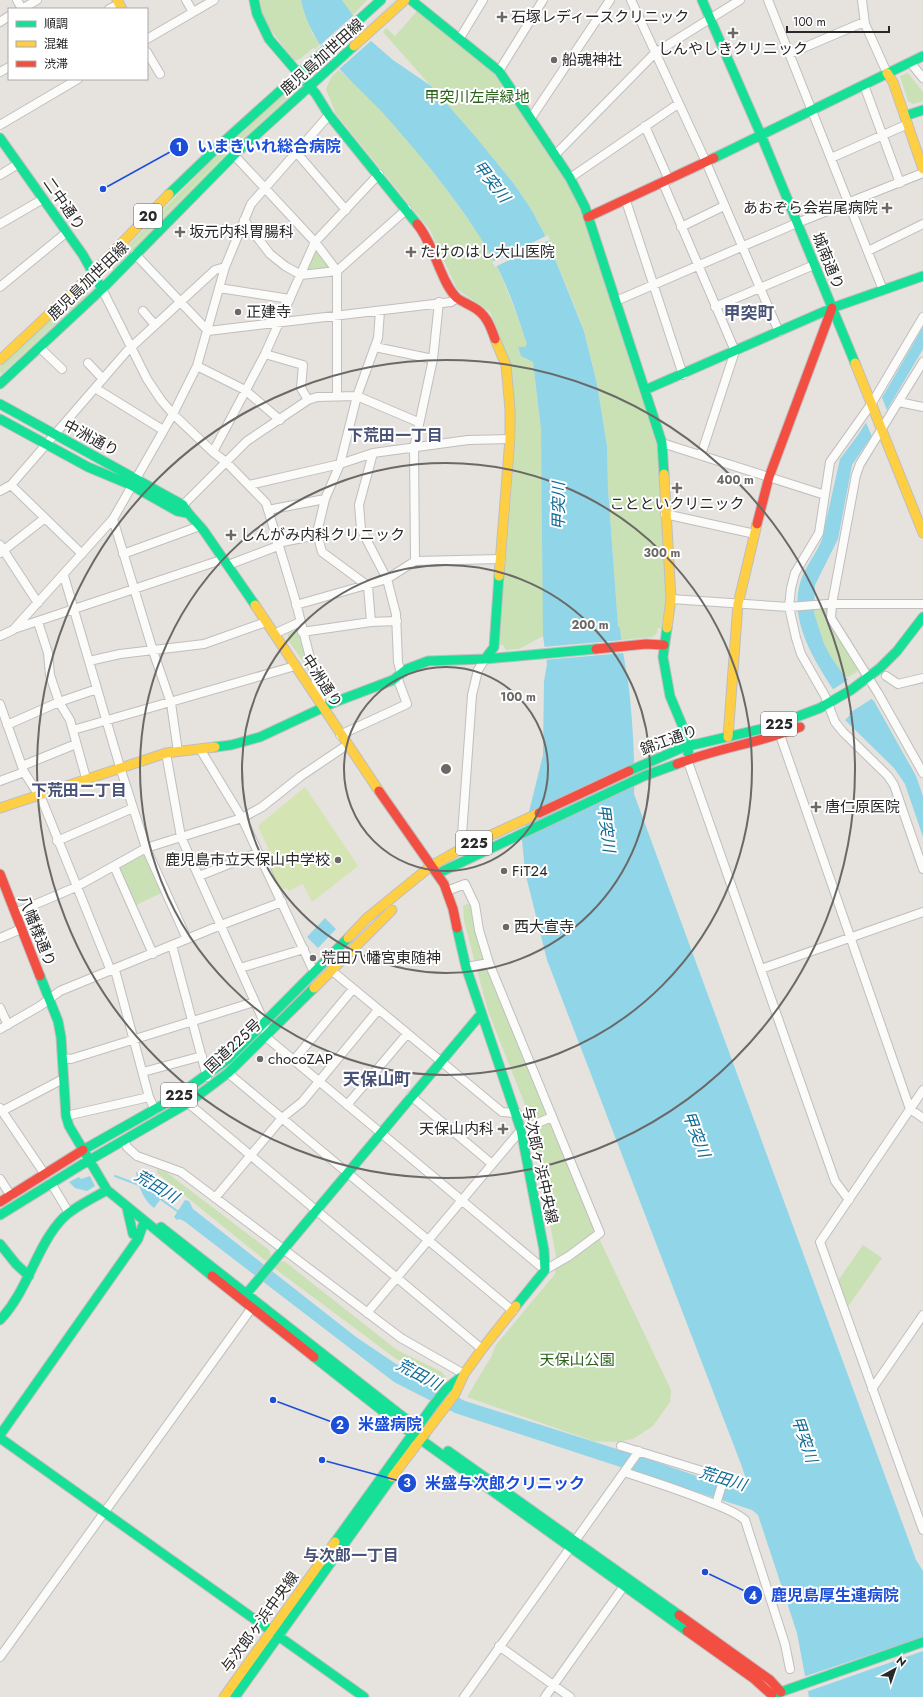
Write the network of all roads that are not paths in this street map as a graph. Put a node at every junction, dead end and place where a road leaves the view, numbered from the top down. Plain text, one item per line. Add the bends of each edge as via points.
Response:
1 (37, 0) edge
2 (186, 0) edge
3 (214, 0) edge
4 (254, 0) edge
5 (381, 0) edge
6 (405, 0) edge
7 (411, 0) edge
8 (483, 0) edge
9 (543, 0) edge
10 (610, 0) edge
11 (631, 0) edge
12 (702, 0) edge
13 (740, 0) edge
14 (768, 0) edge
15 (860, 1) edge
16 (24, 8) edge
17 (193, 12) junction
18 (710, 20) junction
19 (864, 22) junction
20 (148, 38) edge
21 (460, 38) junction
22 (654, 53) junction
23 (148, 54) edge
24 (789, 54) junction
25 (923, 56) edge
26 (910, 62) junction
27 (499, 71) junction
28 (887, 73) junction
29 (160, 74) dead end
30 (298, 75) junction
31 (923, 78) edge
32 (76, 80) edge
33 (864, 84) junction
34 (310, 87) junction
35 (678, 104) junction
36 (812, 110) junction
37 (923, 110) edge
38 (329, 115) junction
39 (531, 118) junction
40 (906, 120) junction
41 (0, 125) edge
42 (645, 126) junction
43 (882, 134) junction
44 (761, 135) junction
45 (0, 138) edge
46 (296, 152) junction
47 (234, 155) junction
48 (555, 156) junction
49 (831, 158) junction
50 (706, 162) junction
51 (18, 164) junction
52 (923, 169) edge
53 (923, 173) edge
54 (379, 174) junction
55 (0, 175) edge
56 (570, 178) junction
57 (666, 181) junction
58 (900, 183) junction
59 (265, 189) junction
60 (43, 199) junction
61 (626, 201) junction
62 (848, 202) junction
63 (724, 206) junction
64 (407, 209) junction
65 (346, 210) junction
66 (588, 217) junction
67 (244, 220) junction
68 (797, 223) junction
69 (0, 224) edge
70 (923, 224) edge
71 (681, 227) junction
72 (67, 232) junction
73 (315, 242) junction
74 (742, 247) junction
75 (868, 251) junction
76 (135, 254) junction
77 (814, 265) junction
78 (697, 266) junction
79 (225, 267) junction
80 (337, 271) junction
81 (93, 273) junction
82 (301, 275) junction
83 (923, 276) edge
84 (653, 285) junction
85 (0, 287) edge
86 (219, 288) junction
87 (102, 289) junction
88 (760, 289) junction
89 (883, 290) junction
90 (458, 298) junction
91 (290, 299) junction
92 (180, 301) junction
93 (616, 301) junction
94 (440, 302) junction
95 (715, 307) junction
96 (832, 308) junction
97 (380, 310) junction
98 (143, 311) dead end
99 (337, 315) junction
100 (923, 317) edge
101 (280, 322) junction
102 (155, 325) junction
103 (208, 331) junction
104 (779, 332) junction
105 (132, 346) junction
106 (39, 347) junction
107 (375, 347) junction
108 (735, 352) junction
109 (265, 354) junction
110 (433, 359) junction
111 (0, 360) edge
112 (923, 362) edge
113 (88, 363) dead end
114 (197, 366) junction
115 (62, 369) dead end
116 (683, 375) junction
117 (103, 379) junction
118 (0, 384) edge
119 (95, 388) junction
120 (245, 390) junction
121 (645, 390) junction
122 (337, 396) junction
123 (357, 396) junction
124 (308, 400) junction
125 (899, 402) junction
126 (0, 404) edge
127 (872, 405) junction
128 (923, 407) edge
129 (173, 414) junction
130 (0, 420) edge
131 (280, 420) junction
132 (418, 422) junction
133 (882, 428) junction
134 (163, 430) junction
135 (54, 434) junction
136 (510, 440) junction
137 (662, 443) junction
138 (44, 445) junction
139 (414, 448) junction
140 (213, 452) junction
141 (373, 454) junction
142 (94, 455) junction
143 (701, 455) junction
144 (227, 463) junction
145 (340, 464) junction
146 (88, 467) junction
147 (768, 477) junction
148 (133, 481) junction
149 (11, 485) junction
150 (249, 485) junction
151 (0, 492) edge
152 (825, 495) junction
153 (325, 499) junction
154 (185, 509) junction
155 (268, 510) junction
156 (665, 514) junction
157 (45, 518) junction
158 (113, 519) junction
159 (200, 526) junction
160 (923, 533) edge
161 (755, 534) junction
162 (318, 535) junction
163 (278, 544) junction
164 (1, 550) edge
165 (82, 554) junction
166 (123, 554) junction
167 (501, 559) junction
168 (415, 561) junction
169 (226, 562) junction
170 (64, 576) junction
171 (387, 579) junction
172 (368, 586) junction
173 (134, 590) junction
174 (671, 599) junction
175 (38, 603) junction
176 (738, 604) junction
177 (832, 604) junction
178 (923, 604) edge
179 (296, 605) junction
180 (792, 606) junction
181 (74, 609) junction
182 (923, 617) edge
183 (397, 621) junction
184 (38, 622) junction
185 (266, 622) junction
186 (300, 622) junction
187 (371, 622) junction
188 (13, 630) junction
189 (302, 632) junction
190 (923, 632) edge
191 (274, 634) junction
192 (0, 636) edge
193 (664, 645) junction
194 (153, 651) junction
195 (484, 659) junction
196 (89, 661) junction
197 (295, 666) junction
198 (399, 675) junction
199 (886, 676) junction
200 (923, 678) edge
201 (866, 679) junction
202 (97, 689) junction
203 (869, 689) junction
204 (832, 701) junction
205 (59, 702) junction
206 (171, 703) junction
207 (0, 704) edge
208 (322, 708) junction
209 (841, 708) dead end
210 (832, 712) junction
211 (1, 713) edge
212 (820, 718) dead end
213 (106, 721) junction
214 (808, 724) dead end
215 (6, 725) junction
216 (73, 730) junction
217 (340, 735) junction
218 (780, 735) junction
219 (728, 737) junction
220 (76, 744) junction
221 (690, 744) junction
222 (347, 745) junction
223 (200, 749) junction
224 (178, 752) junction
225 (166, 753) junction
226 (687, 759) junction
227 (120, 767) junction
228 (23, 769) junction
229 (923, 773) edge
230 (86, 778) junction
231 (0, 781) edge
232 (38, 794) junction
233 (0, 808) edge
234 (133, 808) junction
235 (242, 818) junction
236 (181, 837) junction
237 (57, 841) junction
238 (146, 848) junction
239 (461, 848) junction
240 (258, 853) junction
241 (114, 866) junction
242 (431, 866) junction
243 (923, 869) edge
244 (0, 874) edge
245 (437, 874) junction
246 (199, 876) junction
247 (76, 887) junction
248 (447, 891) junction
249 (282, 902) junction
250 (923, 912) edge
251 (15, 913) junction
252 (221, 925) junction
253 (21, 929) junction
254 (0, 938) edge
255 (850, 938) junction
256 (188, 939) junction
257 (172, 945) junction
258 (304, 949) junction
259 (153, 954) junction
260 (489, 963) junction
261 (466, 967) junction
262 (240, 968) junction
263 (761, 969) junction
264 (113, 970) junction
265 (331, 970) junction
266 (314, 972) junction
267 (353, 989) junction
268 (49, 998) junction
269 (254, 1002) junction
270 (0, 1008) edge
271 (378, 1010) junction
272 (480, 1014) junction
273 (193, 1021) junction
274 (264, 1022) junction
275 (4, 1027) edge
276 (407, 1034) junction
277 (266, 1037) junction
278 (134, 1039) junction
279 (202, 1056) junction
280 (62, 1058) junction
281 (294, 1060) junction
282 (440, 1061) junction
283 (143, 1072) junction
284 (228, 1073) junction
285 (207, 1076) junction
286 (63, 1079) junction
287 (319, 1081) junction
288 (923, 1090) edge
289 (411, 1096) junction
290 (148, 1097) junction
291 (188, 1103) junction
292 (348, 1105) junction
293 (910, 1109) junction
294 (1, 1110) edge
295 (155, 1110) junction
296 (517, 1113) junction
297 (66, 1116) junction
298 (552, 1117) junction
299 (282, 1118) junction
300 (923, 1118) edge
301 (521, 1130) junction
302 (380, 1133) junction
303 (124, 1140) junction
304 (82, 1150) junction
305 (250, 1156) junction
306 (92, 1164) junction
307 (492, 1164) junction
308 (46, 1172) junction
309 (347, 1172) junction
310 (0, 1179) edge
311 (53, 1182) junction
312 (107, 1190) junction
313 (11, 1196) junction
314 (215, 1198) junction
315 (849, 1200) junction
316 (462, 1201) junction
317 (0, 1202) edge
318 (127, 1208) junction
319 (316, 1210) junction
320 (69, 1213) junction
321 (0, 1215) edge
322 (144, 1222) junction
323 (133, 1234) junction
324 (428, 1240) junction
325 (0, 1244) edge
326 (283, 1250) junction
327 (545, 1270) junction
328 (29, 1276) junction
329 (398, 1278) junction
330 (244, 1297) junction
331 (251, 1308) junction
332 (513, 1311) junction
333 (368, 1313) junction
334 (923, 1315) edge
335 (0, 1320) edge
336 (482, 1349) junction
337 (320, 1357) junction
338 (464, 1374) junction
339 (872, 1389) junction
340 (0, 1422) edge
341 (418, 1434) junction
342 (0, 1435) edge
343 (0, 1438) edge
344 (621, 1446) dead end
345 (638, 1453) junction
346 (625, 1470) junction
347 (723, 1480) junction
348 (738, 1482) dead end
349 (716, 1503) junction
350 (105, 1513) junction
351 (923, 1530) edge
352 (572, 1544) junction
353 (626, 1583) junction
354 (694, 1631) junction
355 (275, 1634) junction
356 (923, 1642) edge
357 (499, 1646) junction
358 (0, 1657) edge
359 (790, 1669) dead end
360 (553, 1685) junction
361 (781, 1692) junction
362 (231, 1694) edge
363 (771, 1696) edge
364 (364, 1697) edge
365 (464, 1697) edge
366 (545, 1697) edge
367 (570, 1697) edge

1 - 16 street
2 - 17 street
3 - 17 street
4 - 30 main road via 256,15 264,32
5 - 30 main road, 鹿児島加世田線 / 20
6 - 34 main road, 鹿児島加世田線 / 20
7 - 21 main road
8 - 21 street
9 - 27 street
10 - 39 street
11 - 22 street
12 - 18 main road, 城南通り
13 - 18 street
14 - 24 street
15 - 19 street
17 - 20 street
18 - 22 street
18 - 44 main road, 城南通り
19 - 24 street
19 - 28 street
21 - 27 main road
22 - 35 street
22 - 48 street
23 - 29 street
24 - 36 street
25 - 26 main road
26 - 28 main road
26 - 31 street
27 - 39 main road
28 - 33 main road
28 - 40 main road via 893,82
30 - 34 main road
30 - 81 main road, 鹿児島加世田線 / 20 via 221,144
32 - 41 street
33 - 36 main road
33 - 43 street
34 - 38 main road
34 - 47 main road, 鹿児島加世田線 / 20
35 - 42 street
35 - 50 street
36 - 44 main road
36 - 49 street
37 - 40 main road
38 - 46 street
38 - 54 main road
39 - 48 main road
40 - 43 street
40 - 52 main road
42 - 56 street
42 - 57 street
43 - 49 street
43 - 58 street
44 - 50 main road
44 - 68 main road, 城南通り
45 - 51 main road, 二中通り
46 - 59 street
46 - 65 street
47 - 59 street
47 - 76 main road, 鹿児島加世田線 / 20
48 - 56 main road
49 - 62 street
50 - 57 main road
50 - 63 street
51 - 55 street
51 - 60 main road, 二中通り
53 - 58 street
54 - 64 main road
54 - 65 street
56 - 66 main road
57 - 61 main road
57 - 71 street
58 - 62 street
59 - 67 street via 252,204
59 - 73 street
60 - 69 street
60 - 72 main road, 二中通り
61 - 66 main road
61 - 84 street
62 - 68 street
62 - 75 street
63 - 71 street
63 - 74 street
64 - 80 street
64 - 90 main road via 426,234 450,289
65 - 73 street
66 - 93 main road
67 - 79 street
67 - 82 street via 270,254
68 - 74 street
68 - 77 main road, 城南通り
70 - 75 street
71 - 78 street
72 - 81 main road, 二中通り
72 - 85 street
73 - 80 street
73 - 82 street
74 - 78 street
74 - 88 street
75 - 89 street
76 - 87 main road, 鹿児島加世田線 / 20
76 - 92 street
77 - 88 street
77 - 96 main road, 城南通り
78 - 84 street
78 - 95 street
79 - 86 street
79 - 92 street via 215,270
80 - 82 street
80 - 99 street
81 - 87 main road, 二中通り
81 - 111 main road, 鹿児島加世田線 / 20
82 - 91 street
83 - 89 main road
84 - 93 street
84 - 116 street
86 - 91 street
86 - 103 street
87 - 105 street
87 - 106 main road, 鹿児島加世田線 / 20
88 - 95 street
88 - 104 street
89 - 96 main road
90 - 94 street via 451,302
90 - 136 main road via 479,310 487,318 506,365
91 - 101 street
92 - 102 street
92 - 103 street
93 - 121 main road
94 - 97 street
94 - 110 street
95 - 108 street
96 - 104 main road
96 - 127 main road, 城南通り
96 - 147 main road
97 - 99 street
97 - 107 street
98 - 102 street
99 - 101 street
99 - 122 street
100 - 127 street
101 - 103 street
101 - 109 street
102 - 105 street
103 - 114 street
104 - 108 main road
105 - 117 street
105 - 129 street via 147,378
106 - 115 street
106 - 118 main road, 鹿児島加世田線 / 20
107 - 110 street
107 - 123 street
108 - 116 main road
108 - 143 street
109 - 120 street
109 - 124 street via 303,365 301,388
110 - 132 street
112 - 125 street
113 - 117 street
114 - 120 street
114 - 129 street
116 - 121 main road
117 - 119 street
119 - 134 street
119 - 135 street
120 - 131 street
120 - 140 street
121 - 137 main road
122 - 123 street
122 - 124 street
123 - 132 street
123 - 145 street
124 - 131 street
125 - 128 street
125 - 133 street
126 - 135 main road, 中洲通り
127 - 133 main road, 城南通り
127 - 152 street via 830,462
129 - 134 street
129 - 140 street
130 - 138 main road, 中洲通り
131 - 144 street via 247,441
132 - 139 street
133 - 160 main road, 城南通り
133 - 177 street via 856,475
134 - 148 street
135 - 138 street
135 - 142 main road, 中洲通り
136 - 139 street via 468,440
136 - 167 main road
137 - 143 street
137 - 156 main road
138 - 146 main road, 中洲通り
138 - 149 street
139 - 141 street
139 - 168 street
140 - 144 street
141 - 145 street
141 - 171 street via 359,505 362,529
142 - 146 main road
142 - 148 main road, 中洲通り
143 - 147 street
144 - 150 street
144 - 154 street
145 - 150 street
145 - 153 street
146 - 148 main road, 中洲通り
147 - 152 street
147 - 161 main road
148 - 154 main road, 中洲通り via 177,511
148 - 158 street
149 - 151 street
149 - 157 street
150 - 155 street via 266,504
152 - 180 street via 819,533 795,573 791,588
153 - 155 street
153 - 162 street
154 - 159 main road, 中洲通り
155 - 163 street
156 - 161 street
156 - 174 main road
157 - 164 street
157 - 165 street
158 - 165 street
158 - 166 street
159 - 166 street
159 - 169 main road, 中洲通り
161 - 176 main road
162 - 163 street
162 - 172 street via 322,552
163 - 169 street
163 - 179 street
164 - 175 street
165 - 170 street
166 - 173 street
167 - 168 street
167 - 195 main road via 494,647
168 - 171 street
169 - 173 street
169 - 185 main road, 中洲通り
170 - 175 street
170 - 181 street
171 - 172 street
171 - 183 street
172 - 179 street
172 - 187 street
173 - 181 street
173 - 194 street
174 - 176 street
174 - 193 main road
175 - 188 street
176 - 180 street
176 - 219 main road
177 - 178 street
177 - 180 street
177 - 201 street via 831,618
179 - 186 street
180 - 204 street via 796,638 802,654
181 - 184 street
181 - 196 street
182 - 201 main road, 錦江通り / 225 via 893,655
183 - 187 street
183 - 198 street
184 - 188 street
184 - 205 street
185 - 191 main road, 中洲通り
185 - 194 street via 204,644
186 - 189 street
186 - 191 street
187 - 189 street
188 - 192 street
189 - 208 street
190 - 199 main road
191 - 197 main road, 中洲通り
193 - 195 main road
193 - 221 main road via 662,658 670,696
194 - 196 street via 120,654
194 - 206 street
195 - 198 main road via 428,661 419,663
195 - 239 street via 478,670 472,695
196 - 202 street
197 - 206 street
197 - 208 main road, 中洲通り
198 - 208 main road
198 - 217 street via 407,704
199 - 200 street via 898,684
199 - 203 main road
201 - 203 street
201 - 204 main road, 錦江通り / 225
202 - 205 street
202 - 213 street
203 - 229 street
204 - 210 street
204 - 219 main road, 錦江通り / 225 via 789,721
205 - 215 street
205 - 216 street
206 - 213 street
206 - 224 street
207 - 211 street
208 - 217 main road, 中洲通り
208 - 223 main road via 260,737 231,745
209 - 210 main road
210 - 212 main road
210 - 243 street via 843,732 894,785
211 - 215 street
213 - 216 street
213 - 227 street
214 - 218 main road, 錦江通り / 225
215 - 228 street
216 - 220 street
217 - 222 main road, 中洲通り
218 - 226 main road, 錦江通り / 225
218 - 255 street
219 - 221 main road, 錦江通り / 225
220 - 228 street
220 - 230 street
221 - 226 main road
221 - 239 main road, 錦江通り / 225
222 - 235 street via 301,776 262,807
222 - 242 main road, 中洲通り
223 - 224 main road
223 - 235 street
224 - 225 main road
225 - 227 main road
225 - 236 street
226 - 245 main road, 錦江通り / 225 via 644,776
226 - 263 street
227 - 230 main road
227 - 234 street
228 - 231 street
228 - 232 street
230 - 232 main road
232 - 233 main road
232 - 237 street
234 - 237 street
234 - 238 street
235 - 236 street
235 - 240 street
236 - 238 street
236 - 246 street
237 - 247 street
238 - 241 street
238 - 256 street
239 - 242 main road, 錦江通り / 225
240 - 246 street
240 - 249 street
241 - 247 street
241 - 259 street
242 - 245 main road, 中洲通り
242 - 266 main road, 国道225号 / 225 via 367,918
244 - 251 main road, 八幡様通り
245 - 248 main road, 与次郎ヶ浜中央線
245 - 265 main road, 国道225号 / 225 via 385,915
246 - 252 street
247 - 251 street
247 - 264 street
248 - 260 street via 465,884 475,905
248 - 261 main road, 与次郎ヶ浜中央線
249 - 252 street
249 - 258 street
250 - 255 street
251 - 253 main road, 八幡様通り
252 - 256 street
252 - 262 street
253 - 254 street
253 - 268 main road, 八幡様通り
255 - 263 street
255 - 293 street
256 - 257 street
257 - 259 street
257 - 273 street
258 - 262 street
258 - 266 street
259 - 264 street
260 - 261 street
260 - 298 street
261 - 272 main road, 与次郎ヶ浜中央線
262 - 269 street
263 - 315 street via 835,1181
264 - 268 street
264 - 278 street
265 - 267 street
265 - 277 main road, 国道225号 / 225
266 - 274 main road, 国道225号 / 225
267 - 271 street
267 - 281 street
268 - 275 street
268 - 280 main road, 八幡様通り via 58,1021
269 - 273 street
269 - 274 street
270 - 275 street
271 - 276 street
271 - 287 street
272 - 282 main road
272 - 296 main road, 与次郎ヶ浜中央線
273 - 278 street
273 - 279 street
274 - 277 street
274 - 285 main road, 国道225号 / 225 via 228,1059
276 - 282 street
276 - 292 street
277 - 281 street
277 - 284 main road, 国道225号 / 225
278 - 280 street via 70,1059
278 - 283 street
279 - 283 street
279 - 285 street
280 - 286 main road, 八幡様通り
281 - 287 street
282 - 289 main road
282 - 296 street via 502,1112
283 - 290 street
284 - 291 main road, 国道225号 / 225
284 - 299 street
285 - 295 main road, 国道225号 / 225
286 - 294 street
286 - 297 main road, 八幡様通り
287 - 292 street
287 - 299 street via 302,1102
288 - 293 street
289 - 302 main road
289 - 307 street
290 - 295 street
290 - 297 street
291 - 303 main road, 国道225号 / 225
291 - 305 street
292 - 302 street
293 - 300 street
293 - 315 street
294 - 308 street
295 - 304 main road, 国道225号 / 225
296 - 301 main road, 与次郎ヶ浜中央線
297 - 304 main road
298 - 301 street
298 - 327 street via 600,1233
299 - 305 street
299 - 309 street
301 - 307 street
301 - 327 main road, 与次郎ヶ浜中央線 via 544,1250
302 - 309 main road
302 - 316 street
303 - 306 main road, 国道225号 / 225
303 - 314 street via 127,1147 137,1156 181,1172
304 - 306 main road
304 - 308 main road, 国道225号 / 225
305 - 314 street
305 - 319 street
306 - 311 main road, 国道225号 / 225 via 80,1166
306 - 312 main road
307 - 316 street
308 - 313 main road, 国道225号 / 225
309 - 319 main road
309 - 324 street
310 - 313 street
311 - 320 street
311 - 321 main road, 国道225号 / 225
312 - 318 main road
312 - 320 main road
313 - 317 main road, 国道225号 / 225
314 - 326 street
315 - 339 street via 820,1242
316 - 324 street
316 - 327 street
318 - 322 main road
318 - 323 main road
319 - 326 main road
319 - 329 street
320 - 328 main road via 51,1236
322 - 323 main road
322 - 330 main road via 164,1228
322 - 342 main road via 138,1239
323 - 340 main road
324 - 329 street
324 - 332 street
325 - 328 main road
326 - 330 main road
326 - 333 street
327 - 332 main road, 与次郎ヶ浜中央線
328 - 335 main road
329 - 333 street
329 - 336 street
330 - 331 main road
330 - 337 main road
331 - 337 main road
331 - 350 street
332 - 336 main road, 与次郎ヶ浜中央線
333 - 338 street via 401,1338
334 - 339 street
336 - 338 main road, 与次郎ヶ浜中央線
337 - 341 main road
338 - 341 main road, 与次郎ヶ浜中央線 via 455,1394
338 - 341 main road, 与次郎ヶ浜中央線 via 446,1389 432,1407
339 - 351 street
341 - 352 main road
341 - 355 main road, 与次郎ヶ浜中央線
343 - 350 main road
344 - 345 street
345 - 346 street
345 - 347 street
346 - 349 street
346 - 352 street
347 - 348 street
347 - 349 street
349 - 359 street via 745,1520 785,1644
350 - 355 main road
350 - 358 street
352 - 353 main road
352 - 357 street
353 - 354 main road
353 - 360 street
354 - 361 main road via 770,1680
354 - 363 main road via 753,1678
355 - 362 main road, 与次郎ヶ浜中央線
355 - 364 main road
356 - 361 main road
357 - 360 street
357 - 365 street
360 - 366 street
360 - 367 street
361 - 363 main road

